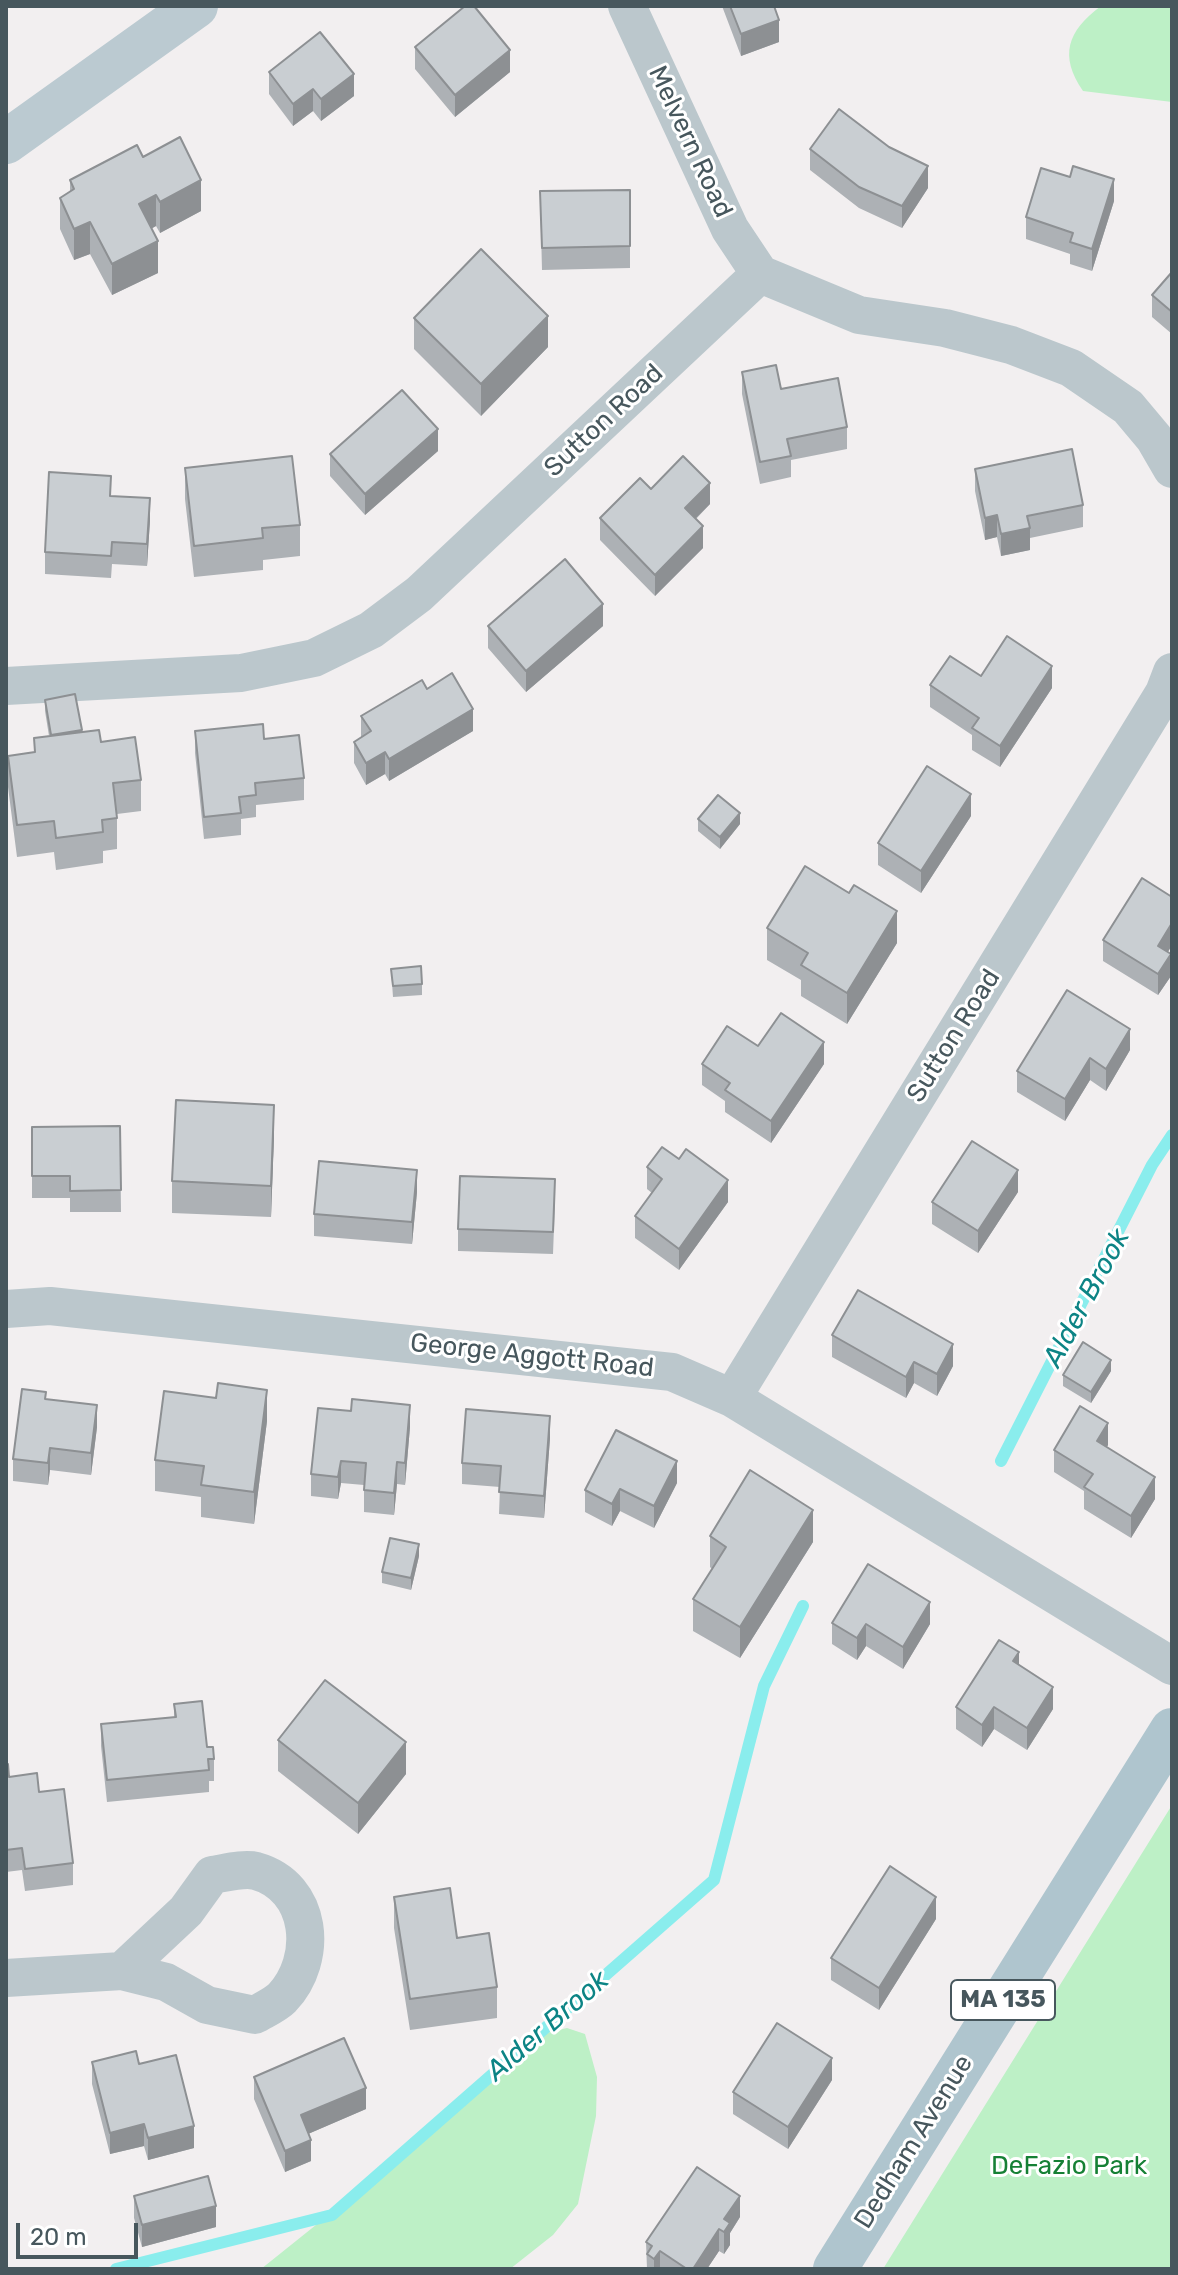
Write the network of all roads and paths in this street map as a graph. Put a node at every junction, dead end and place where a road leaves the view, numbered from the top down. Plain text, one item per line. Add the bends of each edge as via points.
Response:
1 (196, 6) edge
2 (627, 6) edge
3 (6, 142) edge
4 (760, 274) junction
5 (1172, 469) edge
6 (1172, 672) edge
7 (6, 686) edge
8 (6, 1309) edge
9 (732, 1398) junction
10 (1172, 1666) edge
11 (1172, 1730) edge
12 (122, 1971) junction
13 (6, 1978) edge
14 (835, 2269) edge

1 - 3 street
2 - 4 street, Melvern Road via 730,229
4 - 5 street via 859,315 945,328 1071,368 1128,407
4 - 7 street, Sutton Road via 419,594 371,630 314,658 241,673
6 - 9 street, Sutton Road
8 - 9 street, George Aggott Road via 65,1308 643,1366 672,1372
9 - 10 street, George Aggott Road
11 - 14 main road, Dedham Avenue / MA 135
12 - 12 street via 166,1982 207,2005 255,2015 282,1998 307,1957 305,1922 285,1885 254,1870 212,1875 186,1911
12 - 13 street

